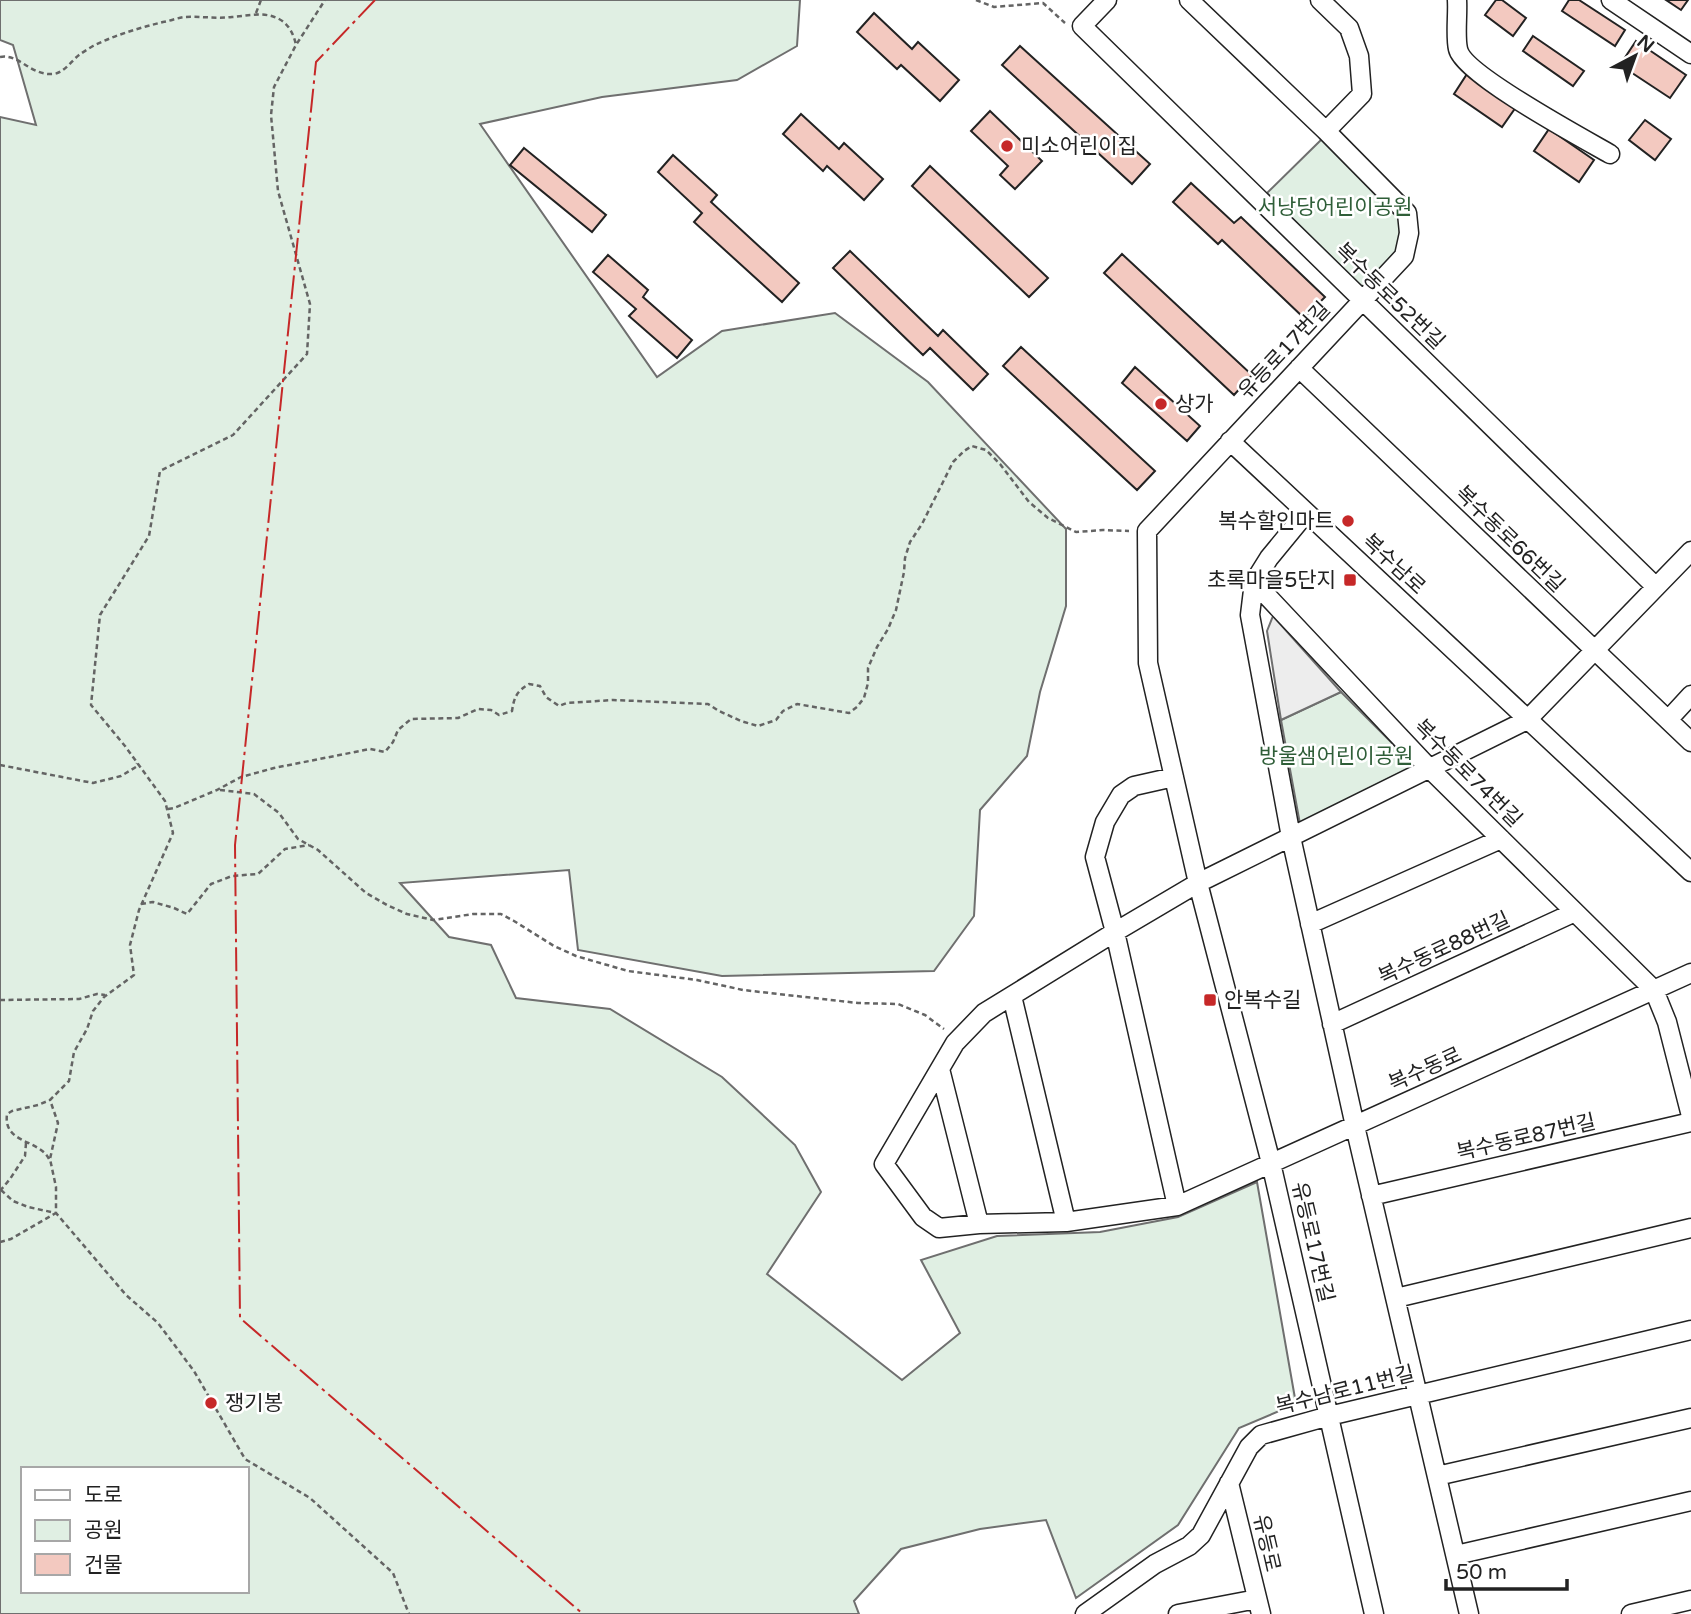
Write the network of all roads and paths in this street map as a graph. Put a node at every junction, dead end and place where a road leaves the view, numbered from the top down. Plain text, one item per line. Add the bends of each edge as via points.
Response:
1 (261, 0) edge
2 (325, 0) edge
3 (976, 0) edge
4 (1107, 0) edge
5 (1189, 0) edge
6 (1321, 0) edge
7 (1457, 0) edge
8 (1611, 0) edge
9 (256, 14) junction
10 (1082, 26) junction
11 (296, 45) junction
12 (1691, 54) edge
13 (0, 57) edge
14 (1326, 131) junction
15 (1611, 154) dead end
16 (1362, 301) junction
17 (1298, 368) junction
18 (1230, 442) junction
19 (1306, 513) junction
20 (1147, 531) junction
21 (1691, 551) edge
22 (1254, 582) junction
23 (1657, 587) junction
24 (1594, 650) junction
25 (1691, 695) edge
26 (1527, 720) junction
27 (1668, 720) junction
28 (1691, 742) edge
29 (137, 763) junction
30 (0, 765) edge
31 (1429, 768) junction
32 (1174, 777) junction
33 (217, 790) junction
34 (168, 810) junction
35 (1291, 837) junction
36 (1501, 839) junction
37 (309, 845) junction
38 (1691, 873) edge
39 (1198, 883) junction
40 (141, 904) junction
41 (1575, 912) junction
42 (1310, 924) junction
43 (1115, 932) junction
44 (1691, 973) edge
45 (1654, 990) junction
46 (106, 995) junction
47 (1012, 996) junction
48 (0, 999) edge
49 (1332, 1024) junction
50 (960, 1038) junction
51 (940, 1069) junction
52 (50, 1100) junction
53 (1691, 1116) edge
54 (1691, 1122) edge
55 (1355, 1126) junction
56 (26, 1143) junction
57 (50, 1159) junction
58 (1271, 1163) junction
59 (0, 1190) edge
60 (1371, 1196) junction
61 (1177, 1206) junction
62 (56, 1213) junction
63 (1066, 1222) junction
64 (979, 1224) junction
65 (1691, 1228) edge
66 (0, 1242) edge
67 (1396, 1298) junction
68 (1691, 1330) edge
69 (1419, 1395) junction
70 (1329, 1416) junction
71 (1691, 1418) edge
72 (1437, 1476) junction
73 (1229, 1483) junction
74 (1691, 1500) edge
75 (1456, 1555) junction
76 (1691, 1600) edge
77 (1259, 1606) edge
78 (409, 1614) edge
79 (1085, 1614) edge
80 (1178, 1614) edge
81 (1374, 1614) edge
82 (1469, 1614) edge
83 (1631, 1614) edge

1 - 9 path
2 - 11 path
3 - 10 path via 994,7 1043,3 1067,24
4 - 10 street
5 - 14 street, 유등로17번길
6 - 14 street via 1349,28 1359,56 1362,94
7 - 15 street via 1458,52 1471,66
8 - 12 street
9 - 11 path via 280,19 289,26
9 - 13 path via 185,17 133,29 93,46 57,74
10 - 16 street, 복수동로52번길
11 - 29 path via 274,87 271,115 278,191 310,304 307,354 233,435 160,471 149,536 100,615 91,705
14 - 16 street, 유등로17번길 via 1407,213 1404,256
16 - 17 street, 유등로17번길
16 - 23 street, 복수동로52번길
17 - 18 street, 유등로17번길
17 - 24 street, 복수동로66번길
18 - 19 street, 복수남로
18 - 20 street, 유등로17번길
19 - 22 street
19 - 26 street, 복수남로
20 - 32 street, 유등로17번길 via 1148,663
20 - 33 path via 1076,532 1048,518 986,450 972,446 953,462 910,542 896,610 868,668 864,698 849,713 797,704 758,726 708,704 613,700 559,706 540,687 529,684 518,690 512,711 507,713 478,709 458,718 411,719 385,751 370,749 274,768
21 - 23 street
22 - 31 street, 복수동로74번길
22 - 35 street via 1250,615
23 - 24 street
24 - 26 street
24 - 27 street, 복수동로66번길
25 - 27 street
26 - 31 street
26 - 38 street, 복수남로
27 - 28 street, 복수동로66번길
29 - 30 path via 121,776 93,783
29 - 34 path
31 - 35 street
31 - 36 street, 복수동로74번길
32 - 39 street, 유등로17번길
32 - 43 street via 1128,790 1105,822 1095,857
33 - 34 path
33 - 37 path via 254,794
34 - 40 path via 173,833
35 - 39 street
35 - 42 street
36 - 41 street, 복수동로74번길
36 - 42 street
37 - 40 path via 285,849 258,874 211,884 187,914 153,902
37 - 50 path via 366,893 407,914 433,920 501,914 576,956 628,971 743,990 898,1004
39 - 43 street, 복수동로
39 - 58 street, 유등로17번길
40 - 46 path via 130,945 134,975
41 - 45 street, 복수동로74번길
41 - 49 street, 복수동로88번길
42 - 49 street
43 - 47 street, 복수동로
43 - 61 street
44 - 45 street, 복수동로
45 - 53 street
45 - 55 street, 복수동로
46 - 48 path
46 - 52 path via 93,1011 74,1052 69,1081
47 - 50 street, 복수동로 via 984,1013
47 - 63 street
49 - 55 street
50 - 51 street, 복수동로
51 - 64 street
51 - 64 street, 복수동로 via 884,1164 923,1217 939,1228
52 - 56 path via 7,1114 11,1132
52 - 57 path via 58,1123
54 - 60 street, 복수동로87번길
55 - 58 street, 복수동로
55 - 60 street
56 - 57 path via 38,1146
56 - 59 path via 25,1156
57 - 62 path
58 - 61 street, 복수동로
58 - 70 street, 유등로17번길
59 - 62 path via 13,1201
60 - 67 street
61 - 63 street, 복수동로
62 - 66 path
62 - 78 path via 126,1295 158,1323 194,1371 245,1460 310,1498 393,1573
63 - 64 street, 복수동로
65 - 67 street
67 - 69 street
68 - 69 street, 복수남로11번길
69 - 70 street, 복수남로11번길
69 - 72 street
70 - 73 street, 복수남로11번길 via 1261,1435
70 - 81 street, 유등로17번길
71 - 72 street
72 - 75 street
73 - 77 street, 유등로
73 - 79 street, 복수남로11번길 via 1201,1535 1189,1546 1155,1564
74 - 75 street
75 - 82 street
76 - 83 street
77 - 80 street

